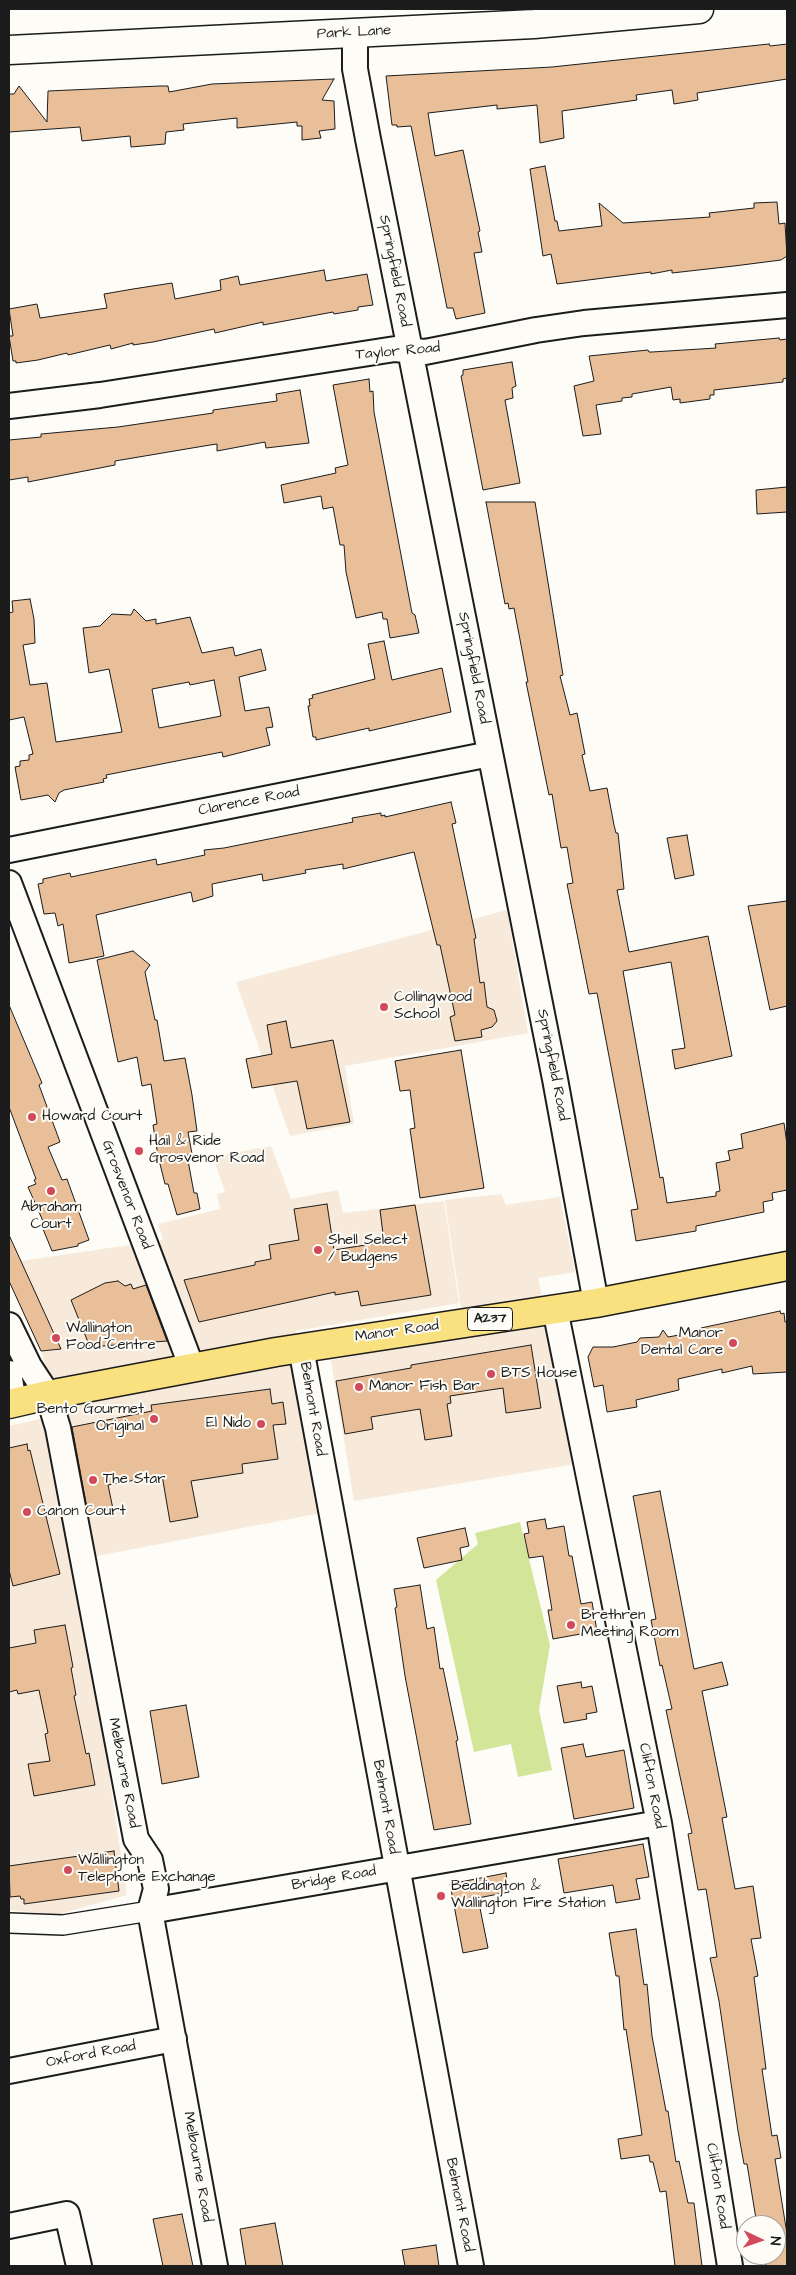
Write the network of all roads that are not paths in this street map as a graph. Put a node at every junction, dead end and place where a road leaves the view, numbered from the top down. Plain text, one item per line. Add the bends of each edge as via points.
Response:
1 (699, 9) edge
2 (355, 33) junction
3 (10, 45) edge
4 (787, 305) edge
5 (410, 352) junction
6 (9, 406) edge
7 (490, 754) junction
8 (9, 850) edge
9 (9, 883) edge
10 (787, 1266) edge
11 (596, 1303) junction
12 (556, 1309) junction
13 (9, 1325) edge
14 (301, 1348) junction
15 (192, 1368) junction
16 (9, 1373) edge
17 (48, 1395) junction
18 (11, 1404) edge
19 (658, 1823) junction
20 (396, 1868) junction
21 (150, 1911) junction
22 (9, 1923) edge
23 (174, 2040) junction
24 (9, 2071) edge
25 (9, 2226) edge
26 (79, 2266) edge
27 (215, 2266) edge
28 (471, 2266) edge
29 (730, 2266) edge

1 - 2 main road, Park Lane via 534,24
2 - 3 main road, Park Lane
2 - 5 street, Springfield Road via 355,69
4 - 5 street, Taylor Road via 584,323
5 - 6 street, Taylor Road via 395,350
5 - 7 street, Springfield Road
7 - 8 street, Clarence Road
7 - 11 street, Springfield Road
9 - 15 street, Grosvenor Road
10 - 11 main road, Manor Road / A237
11 - 12 main road, Manor Road / A237
12 - 14 main road, Manor Road / A237
12 - 19 street, Clifton Road
13 - 17 street, Melbourne Road
14 - 15 main road, Manor Road / A237
14 - 20 street, Belmont Road
15 - 17 main road, Manor Road / A237
16 - 18 street
17 - 18 main road, Manor Road / A237
17 - 21 street, Melbourne Road via 62,1447 137,1842 150,1860 156,1889
19 - 20 street, Bridge Road
19 - 29 street, Clifton Road
20 - 21 street, Bridge Road
20 - 28 street, Belmont Road
21 - 22 street, Bridge Road via 62,1925
21 - 23 street, Melbourne Road
23 - 24 street, Oxford Road
23 - 27 street, Melbourne Road
25 - 26 street via 67,2214

